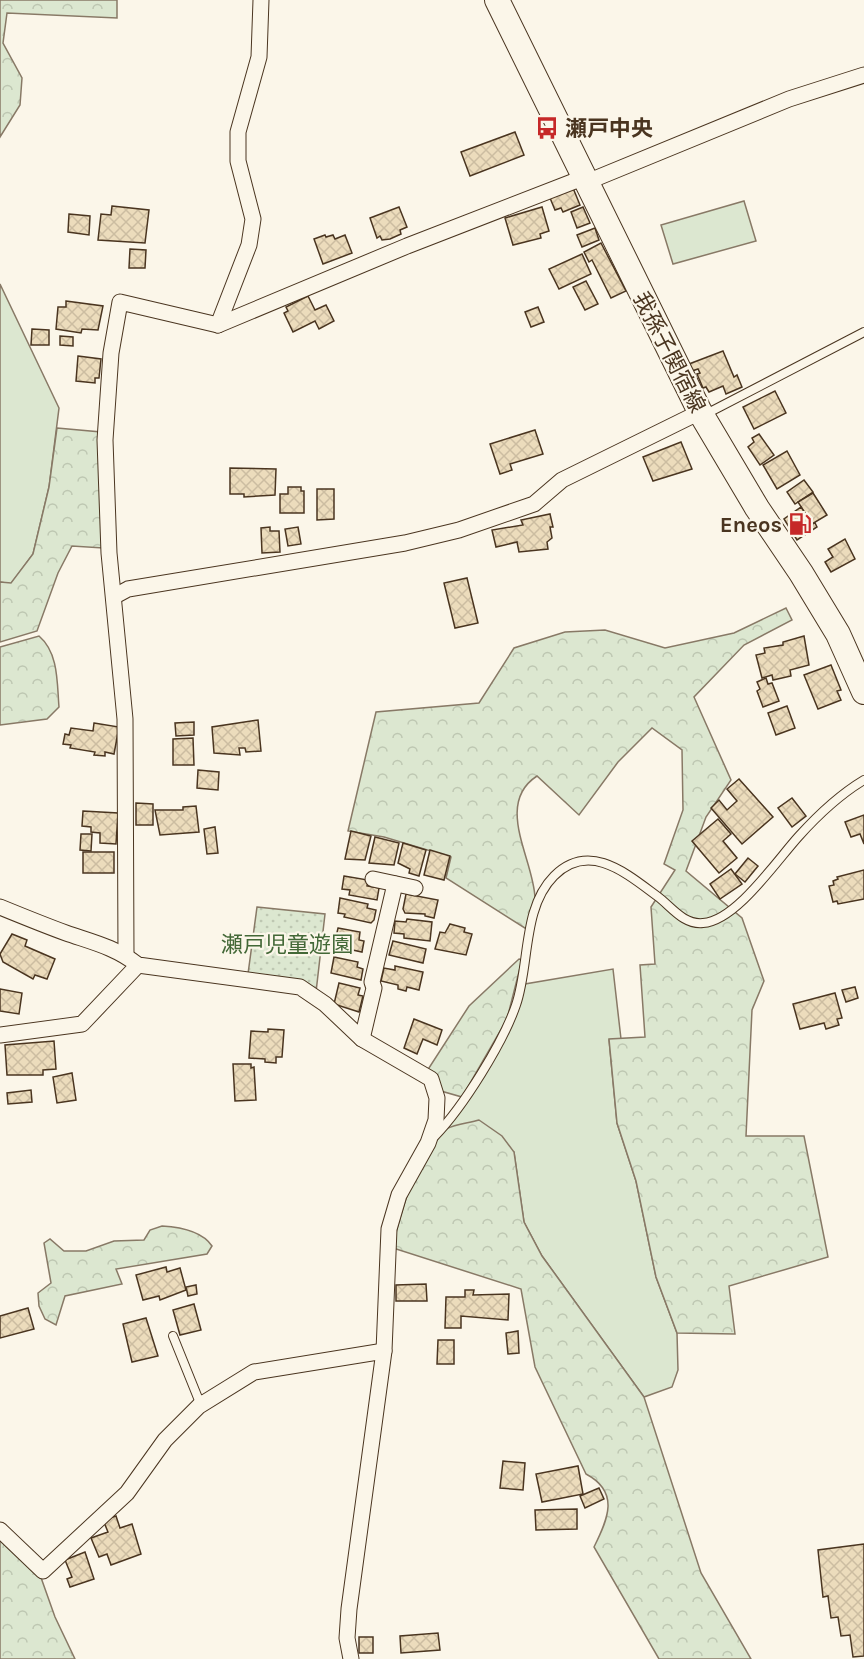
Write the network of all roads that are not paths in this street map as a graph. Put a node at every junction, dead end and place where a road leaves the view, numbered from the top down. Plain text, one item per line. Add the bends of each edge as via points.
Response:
1 (261, 0) edge
2 (497, 0) edge
3 (864, 75) edge
4 (586, 180) junction
5 (218, 325) junction
6 (864, 332) edge
7 (701, 414) junction
8 (115, 596) junction
9 (864, 692) edge
10 (864, 780) edge
11 (373, 879) dead end
12 (395, 884) junction
13 (415, 888) dead end
14 (0, 907) edge
15 (132, 960) junction
16 (0, 1035) edge
17 (362, 1039) junction
18 (428, 1143) junction
19 (173, 1336) dead end
20 (384, 1351) junction
21 (205, 1402) junction
22 (0, 1530) edge
23 (351, 1659) edge

1 - 5 street via 259,57 238,132 238,161 253,219 241,270
2 - 4 main road, 我孫子関宿線
3 - 4 street via 789,99
4 - 5 street via 407,246
4 - 7 main road, 我孫子関宿線
5 - 8 street via 120,302 105,417 109,554
6 - 7 lane
7 - 8 street via 562,480 534,504 459,530 405,543 128,589
7 - 9 main road, 我孫子関宿線 via 838,634
8 - 15 street via 125,719
10 - 18 lane via 832,803 799,835 757,885 723,917 690,922 607,863 575,861 556,874 544,888 535,911 517,1004 450,1120
11 - 12 street
12 - 13 street
12 - 17 street
14 - 15 street via 97,941
15 - 16 street via 82,1024
15 - 17 street via 300,987 325,1004
17 - 18 street via 430,1079 437,1098 436,1120
18 - 20 street via 399,1195 389,1229
19 - 21 lane via 198,1398
20 - 21 street via 254,1372
20 - 23 street via 349,1609 347,1638
21 - 22 street via 165,1440 127,1493 43,1571

